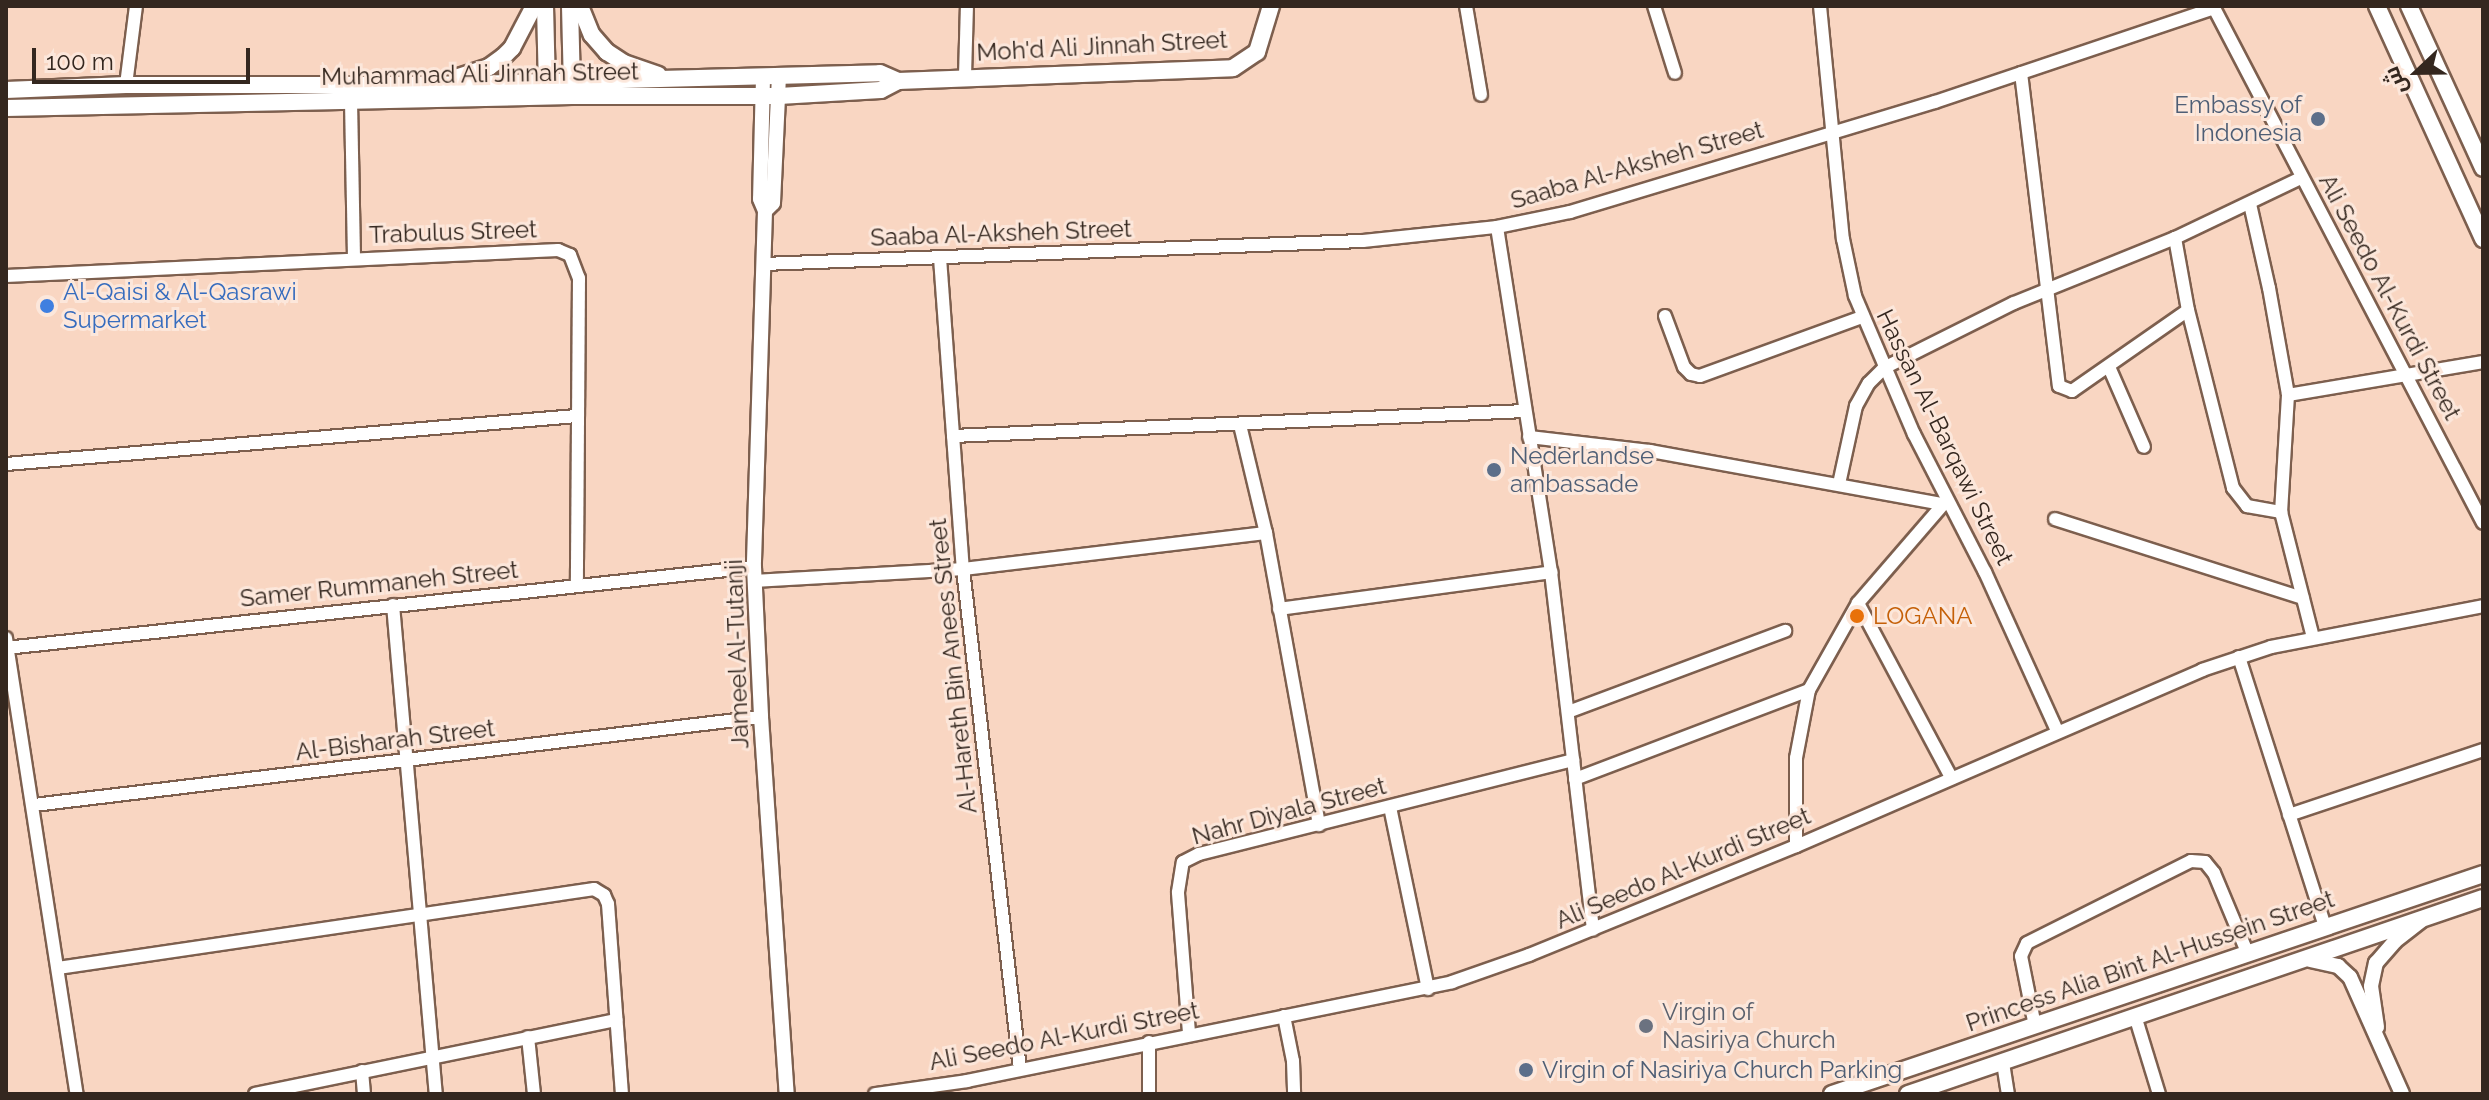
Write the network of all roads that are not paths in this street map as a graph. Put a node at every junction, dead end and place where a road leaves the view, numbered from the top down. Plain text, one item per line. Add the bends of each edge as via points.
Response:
1 (136, 6) edge
2 (534, 6) edge
3 (545, 6) edge
4 (570, 6) edge
5 (580, 6) edge
6 (967, 6) edge
7 (1271, 6) edge
8 (1466, 6) edge
9 (1654, 6) edge
10 (1820, 6) edge
11 (2377, 6) edge
12 (2409, 6) edge
13 (2214, 7) edge
14 (1675, 73) dead end
15 (2021, 73) junction
16 (965, 76) junction
17 (667, 78) junction
18 (126, 85) junction
19 (429, 85) junction
20 (771, 87) junction
21 (547, 88) junction
22 (572, 88) junction
23 (6, 90) edge
24 (1481, 95) dead end
25 (351, 101) junction
26 (6, 108) edge
27 (1832, 132) junction
28 (2483, 168) edge
29 (2301, 178) junction
30 (2250, 204) junction
31 (1497, 227) junction
32 (2175, 238) junction
33 (2483, 239) edge
34 (354, 258) junction
35 (940, 258) junction
36 (763, 264) junction
37 (6, 276) edge
38 (2047, 290) junction
39 (2188, 310) junction
40 (1665, 316) dead end
41 (1862, 317) junction
42 (2483, 362) edge
43 (2109, 367) junction
44 (1884, 368) junction
45 (2406, 375) junction
46 (2288, 395) junction
47 (1525, 411) junction
48 (576, 416) junction
49 (1240, 425) junction
50 (953, 436) junction
51 (1529, 437) junction
52 (2144, 447) dead end
53 (6, 464) edge
54 (1839, 484) junction
55 (1945, 501) junction
56 (2281, 512) junction
57 (2055, 519) dead end
58 (2483, 523) edge
59 (1266, 533) junction
60 (963, 569) junction
61 (1551, 572) junction
62 (755, 574) junction
63 (577, 584) junction
64 (2303, 598) junction
65 (1858, 603) junction
66 (393, 605) junction
67 (2483, 606) edge
68 (1279, 609) junction
69 (1785, 631) dead end
70 (2313, 638) junction
71 (7, 644) edge
72 (2239, 657) junction
73 (1809, 690) junction
74 (1568, 712) junction
75 (761, 717) junction
76 (2057, 731) junction
77 (2483, 750) edge
78 (1573, 760) junction
79 (407, 762) junction
80 (1951, 777) junction
81 (1575, 779) junction
82 (34, 805) junction
83 (1390, 807) junction
84 (2289, 815) junction
85 (1319, 825) junction
86 (1796, 846) junction
87 (2483, 874) edge
88 (2483, 898) edge
89 (420, 913) junction
90 (2425, 918) junction
91 (2325, 926) junction
92 (1593, 930) junction
93 (2247, 952) junction
94 (2310, 960) junction
95 (58, 968) junction
96 (1428, 989) junction
97 (2119, 996) junction
98 (1284, 1016) junction
99 (616, 1020) junction
100 (2132, 1020) junction
101 (2035, 1026) junction
102 (1189, 1033) junction
103 (2378, 1035) junction
104 (528, 1037) junction
105 (1149, 1042) junction
106 (432, 1057) junction
107 (2003, 1063) junction
108 (1020, 1069) junction
109 (362, 1071) junction
110 (967, 1088) edge
111 (77, 1094) edge
112 (255, 1094) edge
113 (364, 1094) edge
114 (436, 1094) edge
115 (534, 1094) edge
116 (622, 1094) edge
117 (787, 1094) edge
118 (875, 1094) edge
119 (1149, 1094) edge
120 (1294, 1094) edge
121 (1832, 1094) edge
122 (1908, 1094) edge
123 (2008, 1094) edge
124 (2159, 1094) edge
125 (2402, 1094) edge

1 - 18 street
2 - 19 main road via 503,57 474,73
3 - 21 main road
4 - 22 main road
5 - 17 main road via 592,35 607,52
6 - 16 street
7 - 16 main road, Moh'd Ali Jinnah Street via 1257,52 1233,68
8 - 24 street
9 - 14 street
10 - 27 street, Hassan Al-Barqawi Street
11 - 33 main road
12 - 28 main road
13 - 15 street, Saaba Al-Aksheh Street
13 - 29 street, Ali Seedo Al-Kurdi Street
15 - 27 street, Saaba Al-Aksheh Street
15 - 38 street
16 - 20 main road, Moh'd Ali Jinnah Street via 898,81 880,73
17 - 20 main road, Muhammad Ali Jinnah Street
17 - 22 main road, Muhammad Ali Jinnah Street
18 - 19 main road, Muhammad Ali Jinnah Street
18 - 23 main road, Muhammad Ali Jinnah Street
19 - 21 main road, Muhammad Ali Jinnah Street
20 - 22 main road, Muhammad Ali Jinnah Street
20 - 36 street, Jameel Al-Tutanji via 760,199 765,211
21 - 22 main road, Muhammad Ali Jinnah Street
21 - 25 main road, Muhammad Ali Jinnah Street
25 - 26 main road, Muhammad Ali Jinnah Street
25 - 34 street
27 - 31 street, Saaba Al-Aksheh Street via 1570,212
27 - 41 street, Hassan Al-Barqawi Street via 1843,239
29 - 30 street
29 - 45 street, Ali Seedo Al-Kurdi Street
30 - 32 street
30 - 46 street
31 - 35 street, Saaba Al-Aksheh Street via 1363,241
31 - 47 street
32 - 38 street
32 - 39 street
34 - 37 street, Trabulus Street
34 - 48 street, Trabulus Street via 558,250 570,255 579,278
35 - 36 street, Saaba Al-Aksheh Street
35 - 50 street, Al-Hareth Bin Anees Street
36 - 62 street, Jameel Al-Tutanji
38 - 43 street via 2059,386 2072,391
38 - 44 street
39 - 43 street
39 - 56 street via 2233,488 2247,506
40 - 41 street via 1684,367 1700,376
41 - 44 street, Hassan Al-Barqawi Street
42 - 45 street
43 - 52 street
44 - 54 street via 1856,406
44 - 55 street, Hassan Al-Barqawi Street
45 - 46 street
45 - 58 street, Ali Seedo Al-Kurdi Street
46 - 56 street
47 - 49 street
47 - 51 street
48 - 53 street
48 - 63 street, Trabulus Street
49 - 50 street
49 - 59 street
50 - 60 street, Al-Hareth Bin Anees Street
51 - 54 street via 1650,451
51 - 61 street
54 - 55 street
55 - 65 street
55 - 76 street, Hassan Al-Barqawi Street
56 - 64 street
57 - 64 street
59 - 60 street, Samer Rummaneh Street
59 - 68 street
60 - 62 street, Samer Rummaneh Street
60 - 108 street, Al-Hareth Bin Anees Street
61 - 68 street
61 - 74 street
62 - 63 street, Samer Rummaneh Street
62 - 75 street, Jameel Al-Tutanji
63 - 66 street, Samer Rummaneh Street
64 - 70 street
65 - 73 street
65 - 80 street
66 - 71 street, Samer Rummaneh Street
66 - 79 street
67 - 70 street, Ali Seedo Al-Kurdi Street
68 - 85 street
69 - 74 street
70 - 72 street, Ali Seedo Al-Kurdi Street
71 - 82 street
72 - 76 street, Ali Seedo Al-Kurdi Street
72 - 84 street
73 - 81 street
73 - 86 street via 1796,758
74 - 78 street
75 - 79 street, Al-Bisharah Street
75 - 117 street, Jameel Al-Tutanji
76 - 80 street, Ali Seedo Al-Kurdi Street
77 - 84 street
78 - 81 street
78 - 83 street, Nahr Diyala Street
79 - 82 street, Al-Bisharah Street
79 - 89 street
80 - 86 street, Ali Seedo Al-Kurdi Street
81 - 92 street
82 - 95 street
83 - 85 street, Nahr Diyala Street
83 - 96 street
84 - 91 street
85 - 102 street, Nahr Diyala Street via 1183,862 1178,892
86 - 92 street, Ali Seedo Al-Kurdi Street
87 - 91 main road, Princess Alia Bint Al-Hussein Street
88 - 90 main road, Princess Alia Bint Al-Hussein Street
89 - 95 street
89 - 99 street via 588,888 600,891 608,904
89 - 106 street
90 - 94 main road, Princess Alia Bint Al-Hussein Street
90 - 103 street via 2376,963 2371,986
91 - 93 main road, Princess Alia Bint Al-Hussein Street
92 - 96 street, Ali Seedo Al-Kurdi Street
93 - 97 main road, Princess Alia Bint Al-Hussein Street
93 - 101 street via 2214,873 2205,862 2191,861 2027,943 2021,956
94 - 100 main road, Princess Alia Bint Al-Hussein Street
94 - 103 street via 2338,966 2350,977
95 - 111 street
96 - 98 street, Ali Seedo Al-Kurdi Street
97 - 100 main road
97 - 101 main road, Princess Alia Bint Al-Hussein Street
98 - 102 street, Ali Seedo Al-Kurdi Street
98 - 120 street
99 - 104 street
99 - 116 street
100 - 107 main road, Princess Alia Bint Al-Hussein Street
100 - 124 street
101 - 121 main road, Princess Alia Bint Al-Hussein Street
102 - 105 street, Ali Seedo Al-Kurdi Street
103 - 125 street
104 - 106 street
104 - 115 street
105 - 108 street, Ali Seedo Al-Kurdi Street
105 - 119 street
106 - 109 street
106 - 114 street
107 - 122 main road, Princess Alia Bint Al-Hussein Street
107 - 123 street
108 - 110 street, Ali Seedo Al-Kurdi Street
109 - 112 street
109 - 113 street
110 - 118 street, Ali Seedo Al-Kurdi Street

